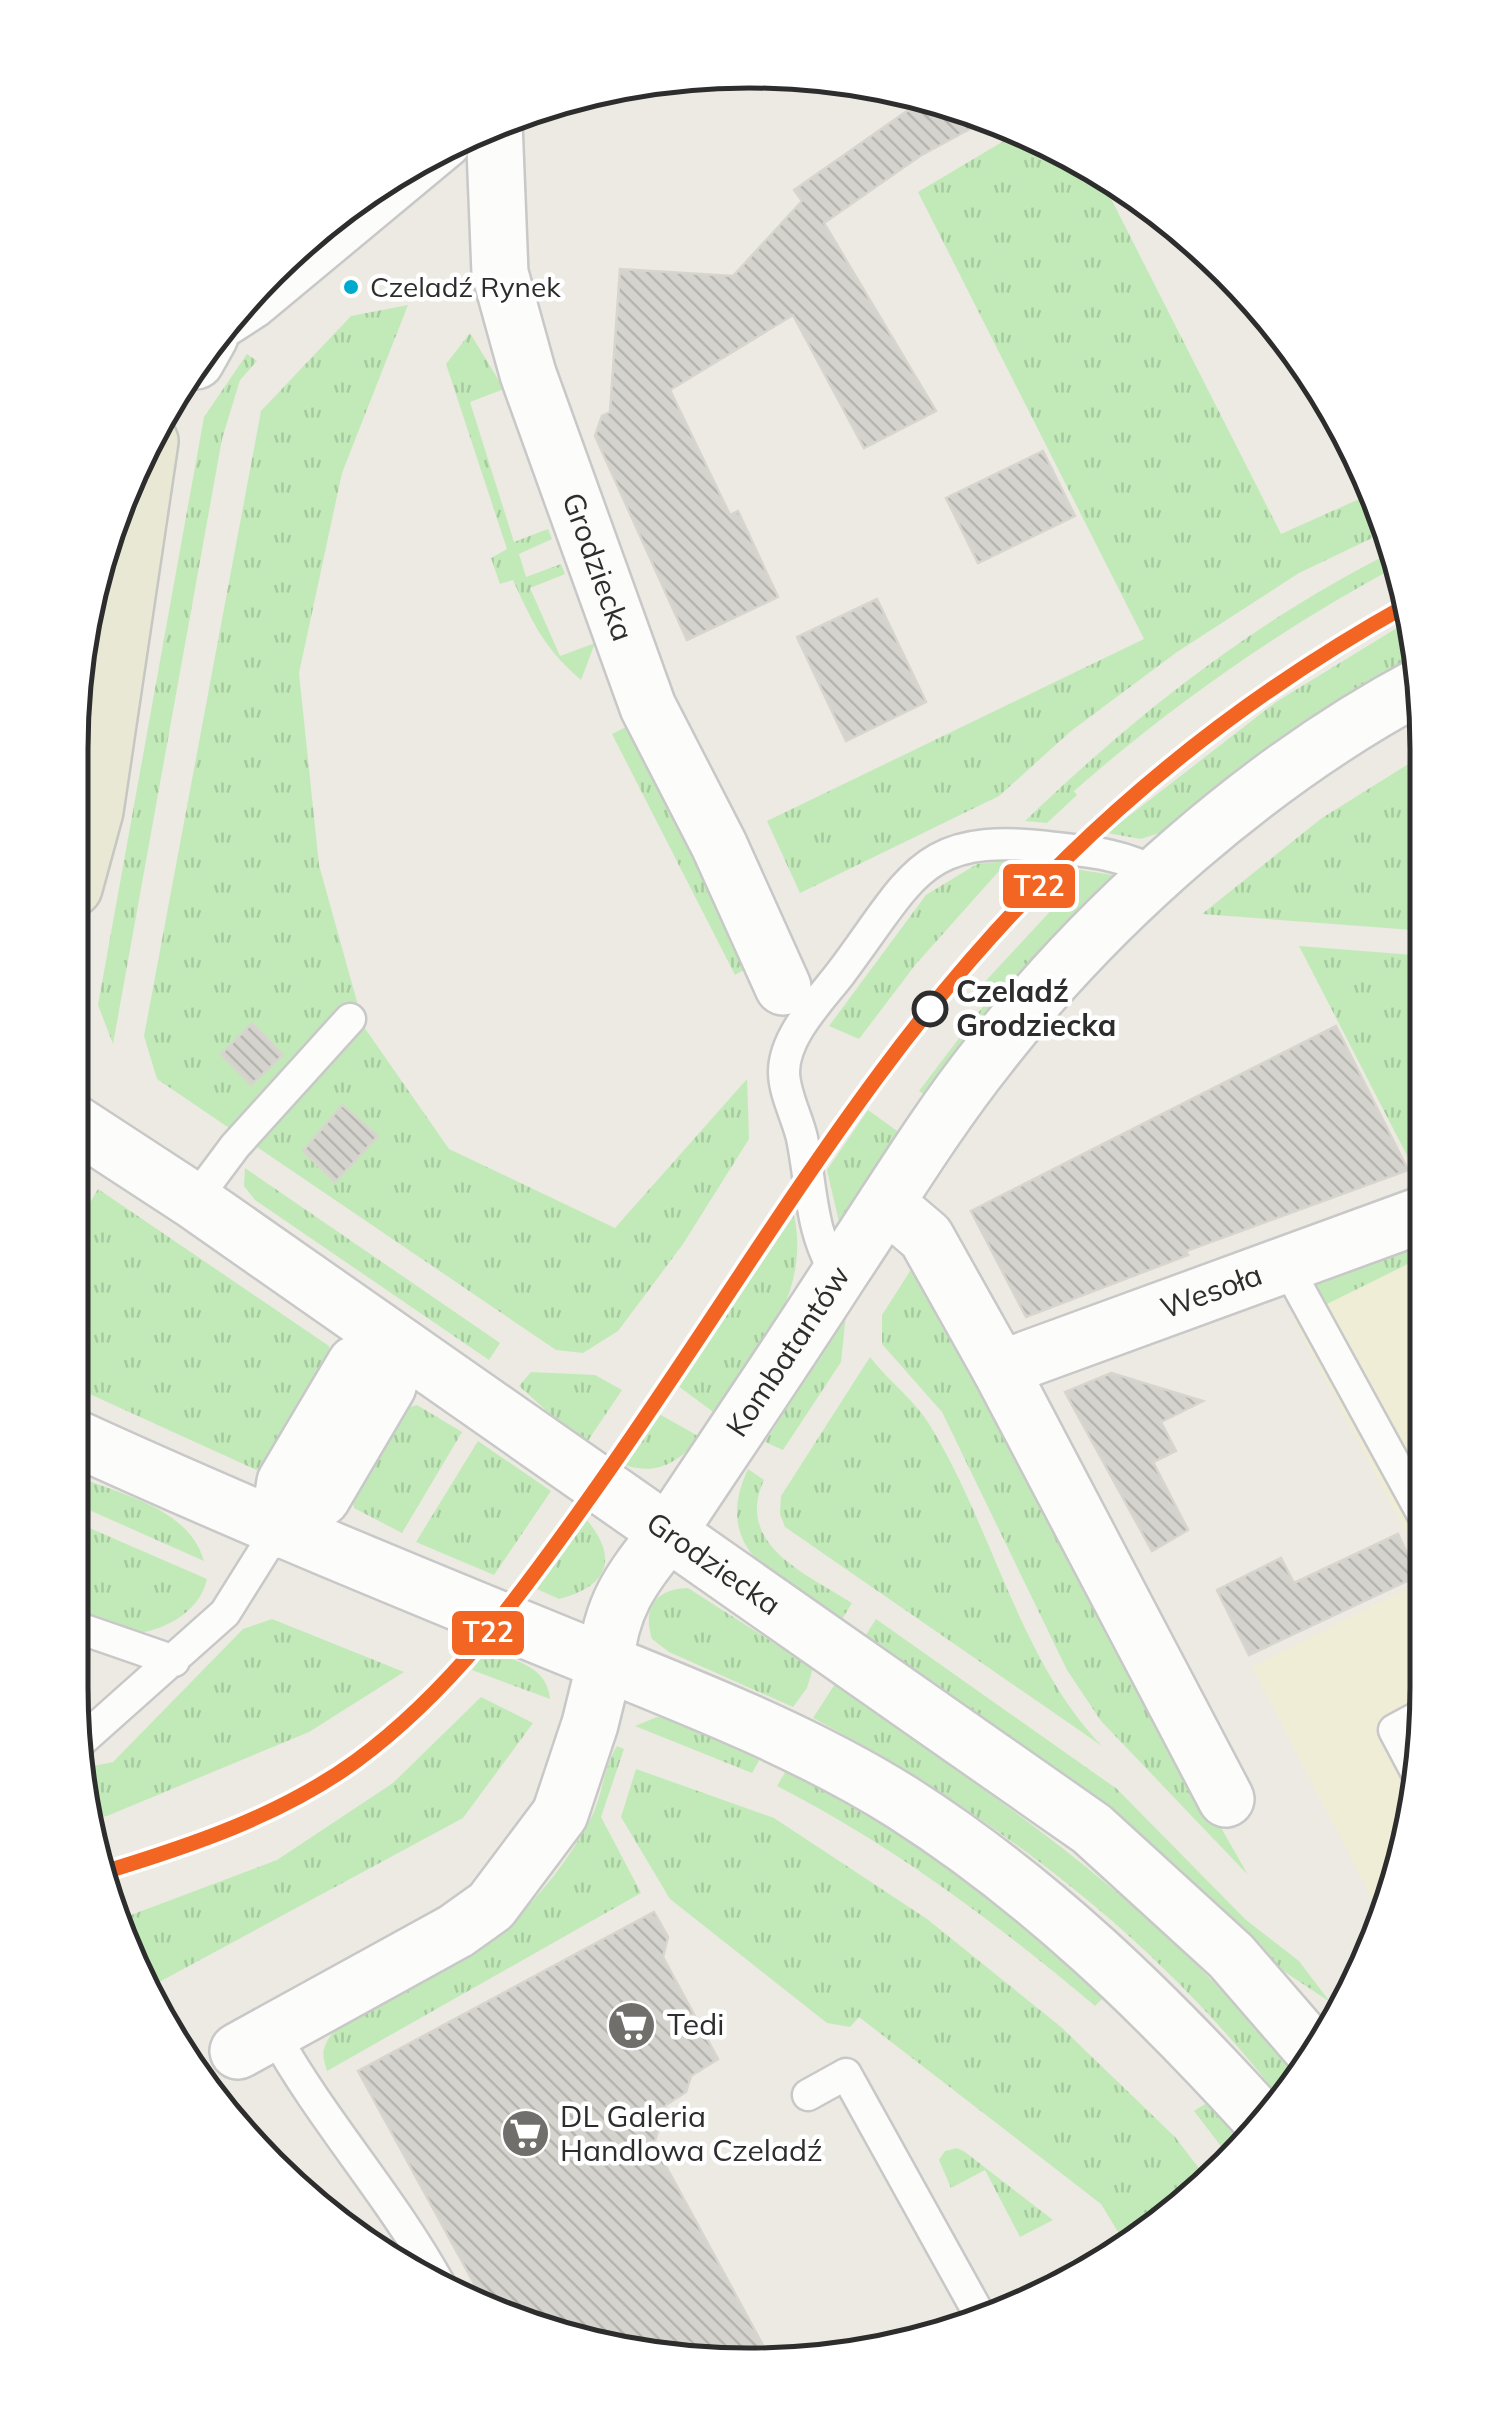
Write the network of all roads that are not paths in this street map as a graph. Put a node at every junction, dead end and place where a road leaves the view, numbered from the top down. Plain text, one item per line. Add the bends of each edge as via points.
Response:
1 (495, 139) edge
2 (422, 174) edge
3 (252, 313) edge
4 (144, 484) edge
5 (1408, 693) edge
6 (88, 834) edge
7 (1158, 874) junction
8 (783, 987) dead end
9 (350, 1019) dead end
10 (88, 1132) edge
11 (194, 1201) junction
12 (886, 1202) junction
13 (1410, 1219) edge
14 (1286, 1264) junction
15 (838, 1276) junction
16 (399, 1346) junction
17 (1000, 1370) junction
18 (88, 1443) edge
19 (1410, 1491) edge
20 (277, 1530) junction
21 (668, 1531) junction
22 (88, 1631) edge
23 (174, 1661) junction
24 (605, 1663) junction
25 (1409, 1721) edge
26 (89, 1733) edge
27 (1407, 1754) edge
28 (1226, 1800) dead end
29 (255, 2042) joint
30 (1306, 2043) edge
31 (808, 2095) dead end
32 (1254, 2113) edge
33 (429, 2266) edge
34 (975, 2308) edge

1 - 8 street, Grodziecka via 500,273 528,374 648,707
2 - 3 lane
4 - 6 main road
5 - 7 street, Kombatantów via 1274,780
7 - 12 street, Kombatantów via 990,1053
7 - 15 lane via 1129,857 1000,842 965,845 936,858 910,881 802,1024 784,1072 820,1249
9 - 11 lane
10 - 11 street, Grodziecka
11 - 16 street, Grodziecka
12 - 15 street, Kombatantów
12 - 17 street via 926,1237
13 - 14 street, Wesoła
14 - 17 street, Wesoła
14 - 19 lane
15 - 21 street, Kombatantów
16 - 20 street via 388,1386 322,1498
16 - 21 street, Grodziecka
17 - 28 street
18 - 20 street
20 - 23 lane via 225,1613
20 - 24 street
21 - 24 street, Kombatantów via 609,1622
21 - 30 street, Grodziecka via 1092,1829 1232,1956
22 - 23 lane
23 - 26 lane
24 - 29 street, Kombatantów via 560,1814 491,1906
24 - 32 street via 786,1742 900,1802 1014,1880 1124,1975
25 - 27 lane via 1394,1730
29 - 33 lane via 303,2086
31 - 34 lane via 846,2074

